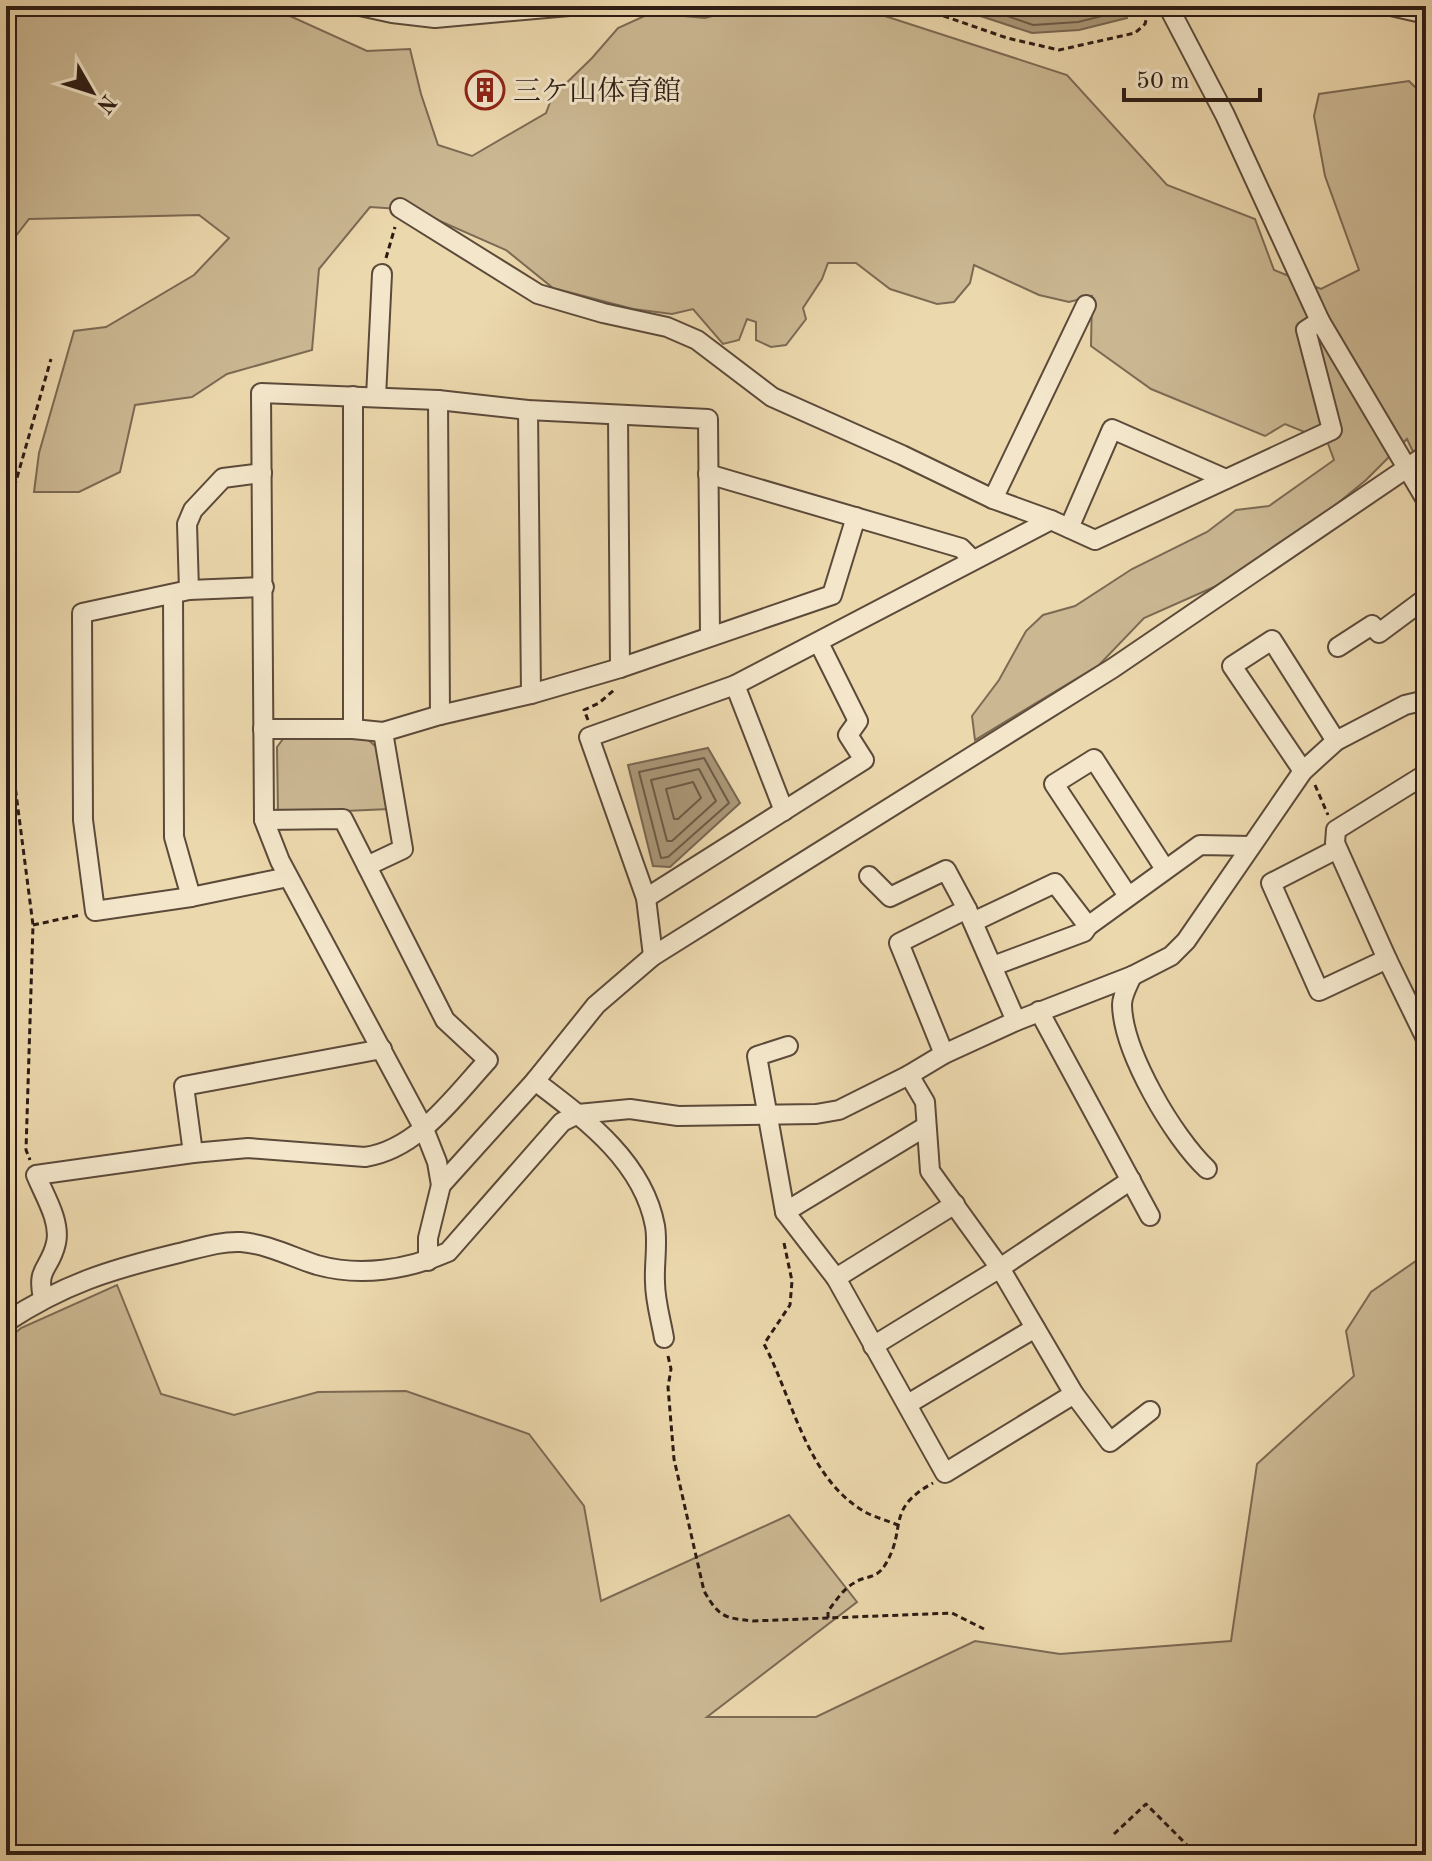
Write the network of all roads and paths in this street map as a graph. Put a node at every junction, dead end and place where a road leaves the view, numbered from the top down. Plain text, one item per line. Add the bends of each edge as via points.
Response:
1 (360, 6) edge
2 (569, 6) edge
3 (915, 6) edge
4 (1150, 6) edge
5 (1168, 6) edge
6 (1391, 6) edge
7 (1426, 14) edge
8 (400, 208) joint
9 (382, 274) joint
10 (1086, 305) dead end
11 (1320, 321) junction
12 (51, 359) dead end
13 (353, 396) junction
14 (376, 397) junction
15 (438, 400) junction
16 (528, 410) junction
17 (618, 415) junction
18 (1426, 455) edge
19 (1407, 469) junction
20 (262, 473) junction
21 (708, 474) junction
22 (1226, 479) junction
23 (993, 499) junction
24 (1426, 500) edge
25 (6, 516) edge
26 (856, 517) junction
27 (1051, 520) junction
28 (1069, 528) junction
29 (973, 560) junction
30 (264, 587) junction
31 (181, 592) junction
32 (1426, 598) edge
33 (710, 635) junction
34 (819, 643) junction
35 (1338, 647) dead end
36 (620, 668) junction
37 (735, 685) junction
38 (6, 690) edge
39 (607, 693) dead end
40 (531, 694) junction
41 (1426, 700) edge
42 (599, 703) dead end
43 (440, 715) junction
44 (263, 729) junction
45 (353, 729) junction
46 (383, 732) junction
47 (1336, 741) junction
48 (1303, 771) junction
49 (1426, 774) edge
50 (784, 811) junction
51 (264, 820) junction
52 (1337, 839) junction
53 (1251, 846) junction
54 (367, 866) junction
55 (1165, 869) junction
56 (869, 876) dead end
57 (288, 877) junction
58 (1128, 896) junction
59 (191, 897) junction
60 (646, 898) junction
61 (84, 914) dead end
62 (970, 915) junction
63 (33, 925) junction
64 (1088, 926) junction
65 (653, 956) junction
66 (1387, 959) junction
67 (993, 966) junction
68 (1132, 976) junction
69 (1039, 1011) junction
70 (1016, 1021) junction
71 (1426, 1039) edge
72 (788, 1046) dead end
73 (382, 1049) junction
74 (944, 1054) junction
75 (909, 1075) junction
76 (535, 1081) junction
77 (578, 1114) junction
78 (769, 1116) junction
79 (925, 1127) junction
80 (424, 1129) junction
81 (193, 1153) junction
82 (1207, 1169) dead end
83 (36, 1175) junction
84 (1131, 1180) junction
85 (441, 1185) junction
86 (955, 1204) junction
87 (785, 1212) junction
88 (1150, 1216) dead end
89 (784, 1242) dead end
90 (428, 1261) junction
91 (1000, 1268) junction
92 (836, 1278) junction
93 (43, 1298) junction
94 (6, 1322) edge
95 (1035, 1328) junction
96 (664, 1338) joint
97 (873, 1346) junction
98 (1074, 1394) junction
99 (908, 1404) junction
100 (1150, 1411) dead end
101 (945, 1473) junction
102 (898, 1525) junction
103 (828, 1618) junction
104 (984, 1629) dead end
105 (1114, 1834) dead end
106 (1197, 1855) edge

1 - 2 street via 435,18
3 - 4 path via 1059,50 1135,33 1145,24
5 - 11 street
6 - 7 street
8 - 9 path
8 - 23 street via 538,294 667,327 697,340 772,397
9 - 14 street
10 - 23 street
11 - 19 street
11 - 22 street via 1306,330 1332,430
12 - 25 path
13 - 14 street
13 - 20 street via 261,393
13 - 45 street
14 - 15 street
15 - 16 street
15 - 43 street
16 - 17 street
16 - 40 street
17 - 21 street via 708,419
17 - 36 street
18 - 19 street
19 - 24 street
19 - 65 street via 1113,668
20 - 30 street
20 - 31 street via 223,478 193,510
21 - 26 street
21 - 33 street
22 - 28 street via 1095,540
22 - 28 street via 1112,429
23 - 27 street
26 - 29 street via 961,548
26 - 33 street via 832,595
27 - 28 street
27 - 29 street
29 - 34 street
30 - 31 street
30 - 44 street
31 - 59 street via 174,837
31 - 59 street via 82,613 83,820 95,911
32 - 35 street via 1379,633 1372,625
33 - 36 street
34 - 37 street
34 - 50 street via 858,721 848,735 864,760
36 - 40 street
37 - 50 street
37 - 60 street via 589,737
38 - 63 path
39 - 42 path
40 - 43 street
41 - 47 street via 1405,705
43 - 46 street
44 - 45 street
44 - 51 street
45 - 46 street
46 - 54 street via 403,849
47 - 48 street
47 - 48 street via 1272,640 1232,666
48 - 52 path via 1311,776
48 - 53 street
49 - 52 street via 1346,821
50 - 60 street
51 - 54 street via 343,819
51 - 57 street
52 - 66 street
52 - 66 street via 1271,883 1319,991
53 - 55 street via 1200,845
53 - 68 street via 1186,941 1171,956
54 - 80 street via 445,1020 488,1060
55 - 58 street
55 - 58 street via 1094,759 1054,784
56 - 62 street via 890,897 946,870
57 - 59 street
57 - 73 street
58 - 64 street
60 - 65 street
61 - 63 path
62 - 64 street via 1055,883
62 - 67 street
62 - 74 street via 899,943
63 - 83 path via 26,1150
64 - 67 street
65 - 76 street via 596,1005
66 - 71 street
67 - 70 street
68 - 69 street
68 - 82 street via 1122,1001 1125,1028 1170,1123
69 - 70 street
69 - 84 street
70 - 74 street
72 - 78 street via 757,1056
73 - 80 street
73 - 81 street via 184,1086
74 - 75 street
75 - 78 street via 839,1110
75 - 79 street via 925,1102
76 - 77 street
76 - 85 street
77 - 78 street via 630,1109 678,1116
77 - 90 street via 562,1122 448,1252
77 - 96 street via 640,1181 655,1227 655,1285
78 - 87 street
79 - 86 street via 930,1171
79 - 87 street
80 - 81 street via 383,1154 365,1157 248,1148
80 - 85 street
81 - 83 street
83 - 93 street via 56,1223 57,1240 39,1280
84 - 88 street
84 - 91 street
85 - 90 street via 430,1225
86 - 91 street
86 - 92 street
87 - 92 street
89 - 102 path via 792,1281 790,1305 764,1344 826,1477 867,1513
90 - 93 street via 354,1272 260,1245 225,1242 107,1271
91 - 95 street
91 - 97 street
92 - 97 street
93 - 94 street
95 - 98 street
95 - 99 street
96 - 103 path via 671,1369 674,1459 704,1591 715,1610 727,1618 753,1621
97 - 99 street
98 - 100 street via 1110,1442
98 - 101 street
99 - 101 street
101 - 102 path via 902,1507
102 - 103 path via 883,1568 876,1577 855,1581 828,1611
103 - 104 path via 952,1613
105 - 106 path via 1146,1804

